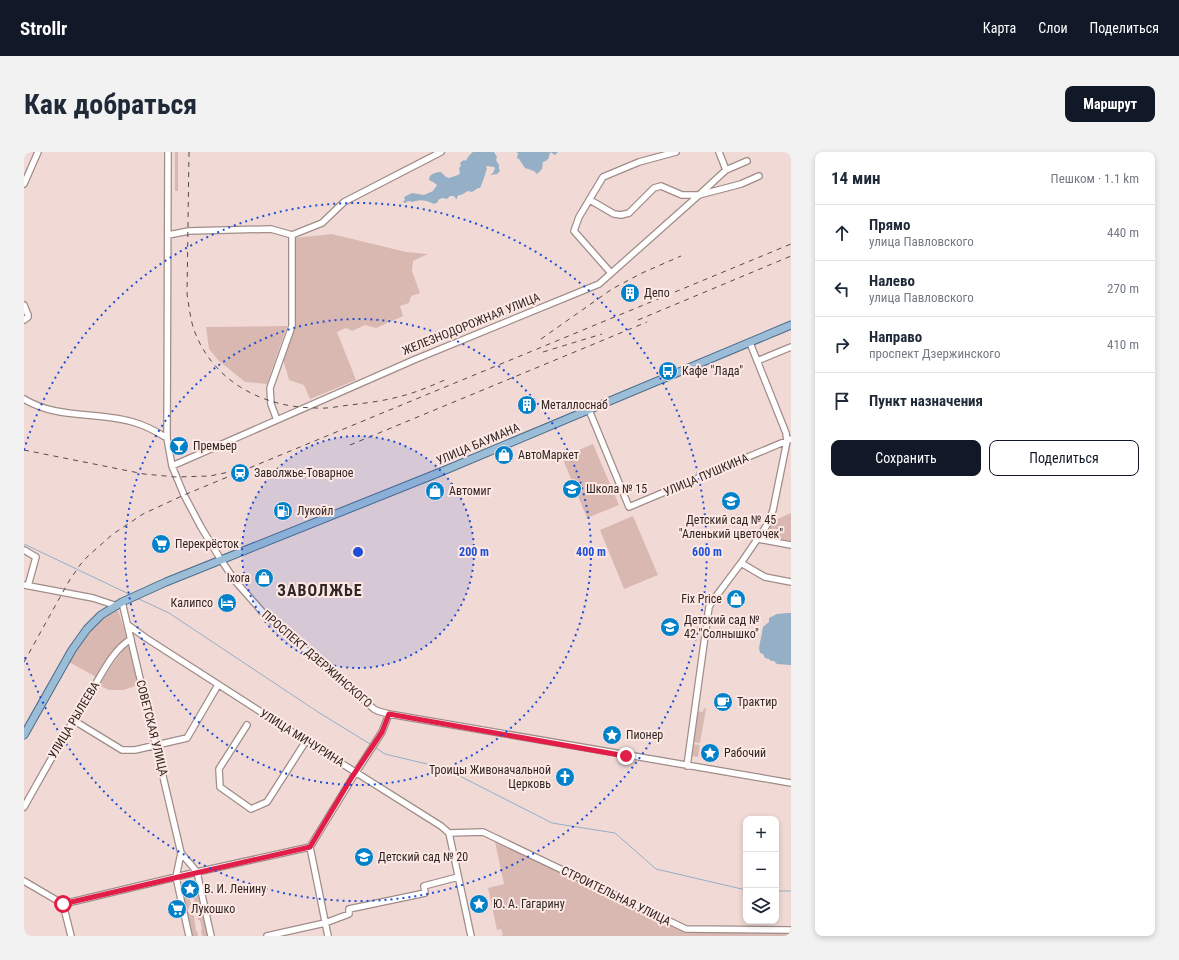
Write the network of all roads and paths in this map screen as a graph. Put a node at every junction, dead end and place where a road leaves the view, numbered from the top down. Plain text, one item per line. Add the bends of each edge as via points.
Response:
1 (38, 152) edge
2 (168, 152) edge
3 (441, 152) edge
4 (676, 152) edge
5 (719, 152) edge
6 (746, 161) dead end
7 (726, 170) junction
8 (759, 176) dead end
9 (24, 184) edge
10 (699, 195) junction
11 (590, 200) junction
12 (168, 235) junction
13 (292, 235) junction
14 (611, 273) junction
15 (24, 305) edge
16 (24, 320) edge
17 (791, 325) edge
18 (750, 343) junction
19 (791, 347) edge
20 (757, 361) junction
21 (24, 399) edge
22 (589, 410) junction
23 (277, 420) junction
24 (167, 438) junction
25 (789, 440) edge
26 (172, 466) junction
27 (758, 539) junction
28 (791, 545) edge
29 (24, 550) edge
30 (220, 560) junction
31 (741, 564) junction
32 (791, 582) edge
33 (26, 585) edge
34 (120, 604) junction
35 (128, 625) junction
36 (131, 639) junction
37 (218, 685) junction
38 (389, 714) junction
39 (73, 720) junction
40 (247, 725) dead end
41 (24, 735) edge
42 (306, 741) junction
43 (156, 746) junction
44 (687, 766) junction
45 (356, 772) junction
46 (791, 783) edge
47 (24, 807) edge
48 (449, 833) junction
49 (310, 847) junction
50 (181, 853) junction
51 (197, 872) junction
52 (176, 877) junction
53 (458, 877) junction
54 (24, 881) edge
55 (63, 904) junction
56 (325, 923) junction
57 (791, 930) edge
58 (71, 936) edge
59 (189, 936) edge
60 (211, 936) edge
61 (267, 936) edge
62 (328, 936) edge
63 (471, 936) edge

1 - 9 street
2 - 12 street, ПРОСПЕКТ ДЗЕРЖИНСКОГО
3 - 13 street via 344,202 322,223
4 - 11 street via 639,162 603,177
5 - 7 street
6 - 7 street
7 - 10 street
8 - 10 street, ЖЕЛЕЗНОДОРОЖНАЯ УЛИЦА via 741,184
10 - 11 street via 682,195 661,186 654,188 629,213 621,215 614,214
10 - 14 street, ЖЕЛЕЗНОДОРОЖНАЯ УЛИЦА
11 - 14 street via 574,231
12 - 13 street via 271,229
12 - 24 street, ПРОСПЕКТ ДЗЕРЖИНСКОГО
13 - 23 street via 292,326 270,388 271,404
14 - 23 street, ЖЕЛЕЗНОДОРОЖНАЯ УЛИЦА via 599,284 416,359
15 - 16 street via 28,318
17 - 18 main road, УЛИЦА БАУМАНА
18 - 20 street
18 - 22 main road, УЛИЦА БАУМАНА
19 - 20 street
20 - 25 street
21 - 24 street via 38,406 70,414 136,422
22 - 25 street, УЛИЦА ПУШКИНА via 629,507
22 - 30 main road, УЛИЦА БАУМАНА
23 - 26 street, ЖЕЛЕЗНОДОРОЖНАЯ УЛИЦА
24 - 26 street, ПРОСПЕКТ ДЗЕРЖИНСКОГО
25 - 27 street via 773,510
26 - 30 street, ПРОСПЕКТ ДЗЕРЖИНСКОГО via 184,495
27 - 28 street
27 - 31 street
29 - 33 street via 36,557
30 - 34 main road, УЛИЦА БАУМАНА
30 - 38 street, ПРОСПЕКТ ДЗЕРЖИНСКОГО via 266,616 374,709
31 - 32 street via 765,577
31 - 44 street via 709,607
33 - 34 street
34 - 35 street, СОВЕТСКАЯ УЛИЦА
34 - 41 main road, УЛИЦА БАУМАНА via 101,615 87,629 72,650
35 - 36 street, СОВЕТСКАЯ УЛИЦА
35 - 37 street, УЛИЦА МИЧУРИНА
36 - 39 street, УЛИЦА РЫЛЕЕВА via 122,644
36 - 43 street, СОВЕТСКАЯ УЛИЦА
37 - 42 street, УЛИЦА МИЧУРИНА
37 - 43 street via 187,738
38 - 44 street, ПРОСПЕКТ ДЗЕРЖИНСКОГО
38 - 45 street via 382,732
39 - 43 street via 122,750
39 - 47 street, УЛИЦА РЫЛЕЕВА
40 - 42 street via 220,769 220,787 251,809 267,802
42 - 45 street, УЛИЦА МИЧУРИНА
43 - 50 street, СОВЕТСКАЯ УЛИЦА
44 - 46 street, ПРОСПЕКТ ДЗЕРЖИНСКОГО
45 - 48 street, УЛИЦА МИЧУРИНА via 442,826
45 - 49 street
48 - 53 street
48 - 57 street, СТРОИТЕЛЬНАЯ УЛИЦА via 483,832 686,929
49 - 51 street
49 - 56 street
50 - 51 street
50 - 52 street
51 - 52 street
51 - 60 street
52 - 55 street
52 - 59 street
53 - 56 street via 424,886 425,893 349,909 349,914
53 - 63 street
54 - 55 street
55 - 58 street
56 - 61 street
56 - 62 street

